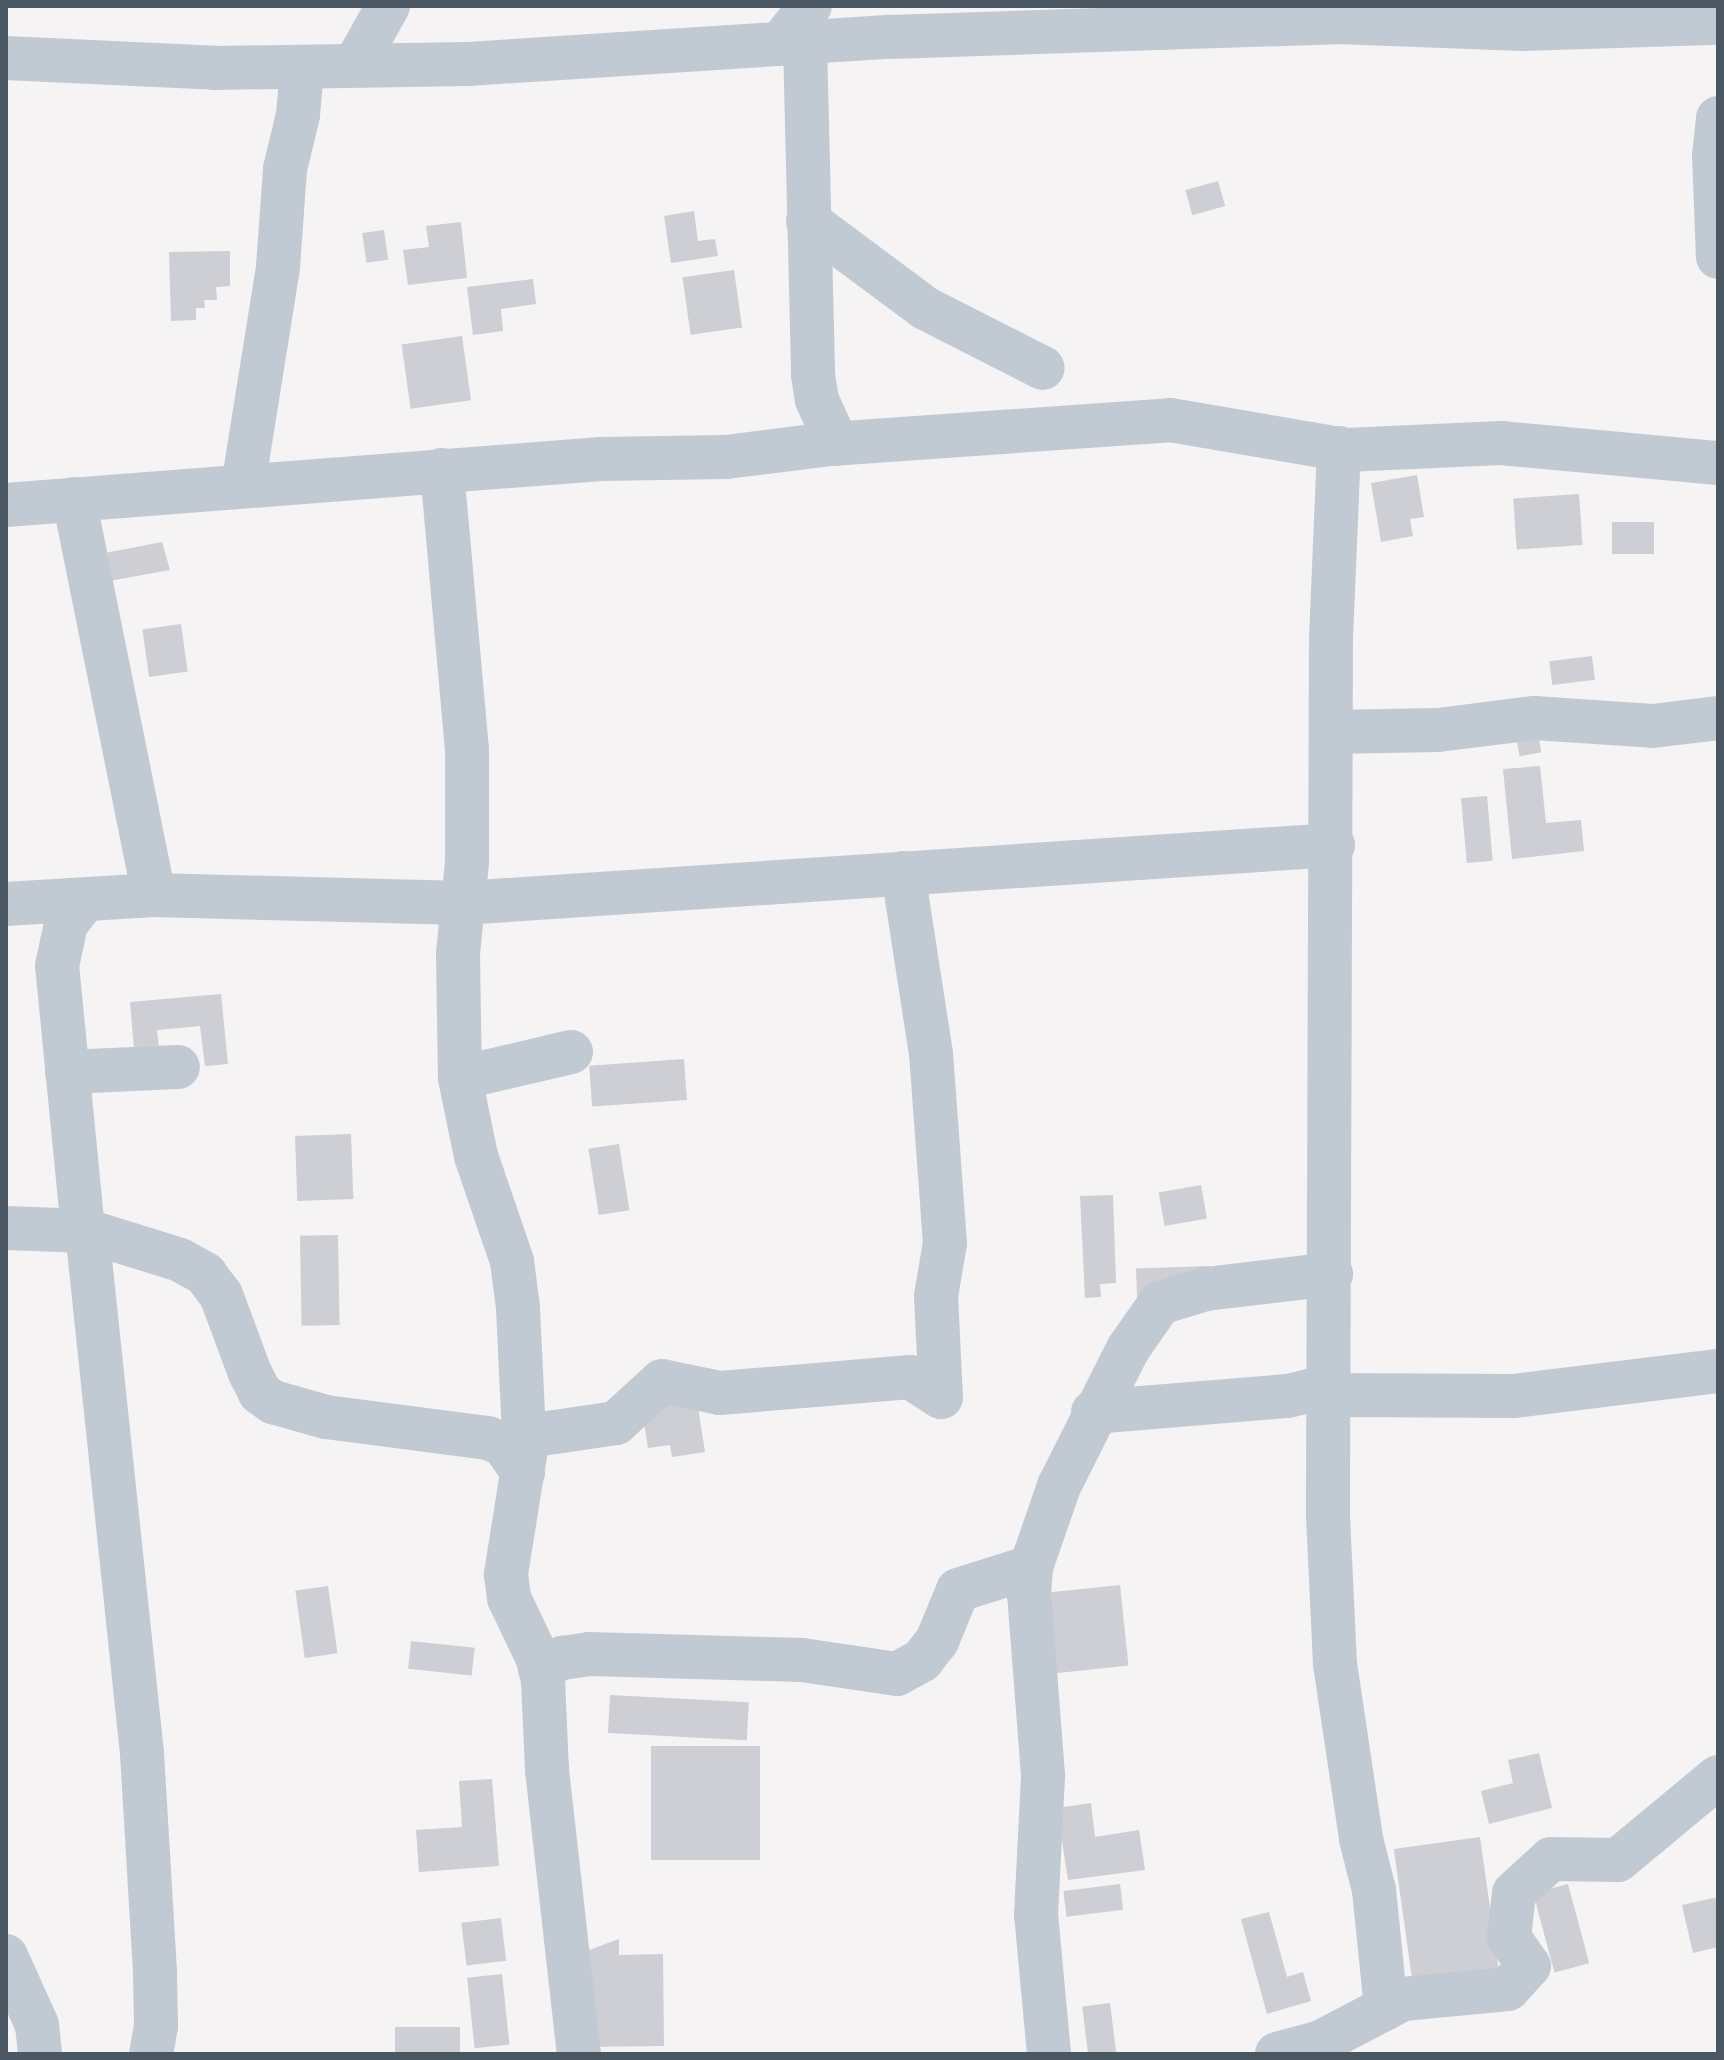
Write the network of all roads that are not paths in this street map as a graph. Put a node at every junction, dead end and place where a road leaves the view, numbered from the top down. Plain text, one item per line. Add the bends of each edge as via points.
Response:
1 (388, 6) edge
2 (1305, 15) edge
3 (1718, 23) edge
4 (798, 31) edge
5 (6, 58) edge
6 (355, 65) junction
7 (302, 67) junction
8 (1717, 140) edge
9 (808, 221) junction
10 (1718, 257) edge
11 (1043, 368) dead end
12 (837, 444) junction
13 (1339, 448) junction
14 (1710, 450) edge
15 (442, 470) junction
16 (243, 486) junction
17 (74, 499) junction
18 (6, 505) edge
19 (1718, 718) edge
20 (1331, 732) junction
21 (1333, 845) junction
22 (903, 873) junction
23 (154, 895) junction
24 (85, 900) junction
25 (463, 903) junction
26 (6, 904) edge
27 (571, 1052) dead end
28 (178, 1067) dead end
29 (67, 1072) junction
30 (460, 1078) junction
31 (6, 1228) edge
32 (85, 1230) junction
33 (1331, 1274) junction
34 (1718, 1371) edge
35 (1328, 1390) junction
36 (1093, 1412) junction
37 (531, 1448) junction
38 (1031, 1567) junction
39 (549, 1655) junction
40 (1718, 1777) edge
41 (6, 1956) edge
42 (1386, 2008) junction
43 (36, 2034) edge
44 (67, 2054) edge
45 (151, 2054) edge
46 (579, 2054) edge
47 (1049, 2054) edge
48 (1277, 2054) edge

1 - 6 street
2 - 3 street via 1523,29
2 - 4 street
4 - 6 street via 468,64
4 - 9 street
5 - 7 street
6 - 7 street
7 - 16 street via 285,169 278,267
8 - 10 street
9 - 11 street via 925,308
9 - 12 street via 813,375 817,400
12 - 13 street via 1170,420
12 - 15 street via 726,457
13 - 14 street via 1501,443
13 - 20 street via 1332,540
15 - 16 street
15 - 25 street via 467,749
16 - 17 street
17 - 18 street
17 - 23 street
19 - 20 street via 1653,726 1534,718 1438,730
20 - 21 street
21 - 22 street
21 - 33 street
22 - 25 street
22 - 37 street via 932,1069 945,1243 936,1296 941,1397 910,1377 720,1393 662,1381 616,1423
23 - 24 street
23 - 25 street
24 - 26 street
24 - 29 street via 66,924 57,966
25 - 30 street via 458,954
27 - 30 street
28 - 29 street
29 - 32 street
30 - 37 street via 476,1156 512,1261
31 - 32 street
32 - 37 street via 180,1260 205,1274 221,1295 260,1393 273,1402 326,1417
32 - 45 street via 142,1753 155,1973
33 - 35 street
33 - 36 street via 1206,1289 1160,1303
34 - 35 street via 1514,1396
35 - 36 street
35 - 42 street via 1335,1664 1361,1839 1374,1890
36 - 38 street
37 - 39 street via 506,1574 509,1598
38 - 39 street via 958,1590 937,1641 922,1660 897,1674 802,1660
38 - 47 street via 1043,1775 1036,1915
39 - 46 street
40 - 42 street via 1618,1860 1551,1859 1514,1893 1509,1937 1529,1966 1508,1989 1403,1999
41 - 43 street
42 - 48 street via 1321,2042
43 - 44 street

